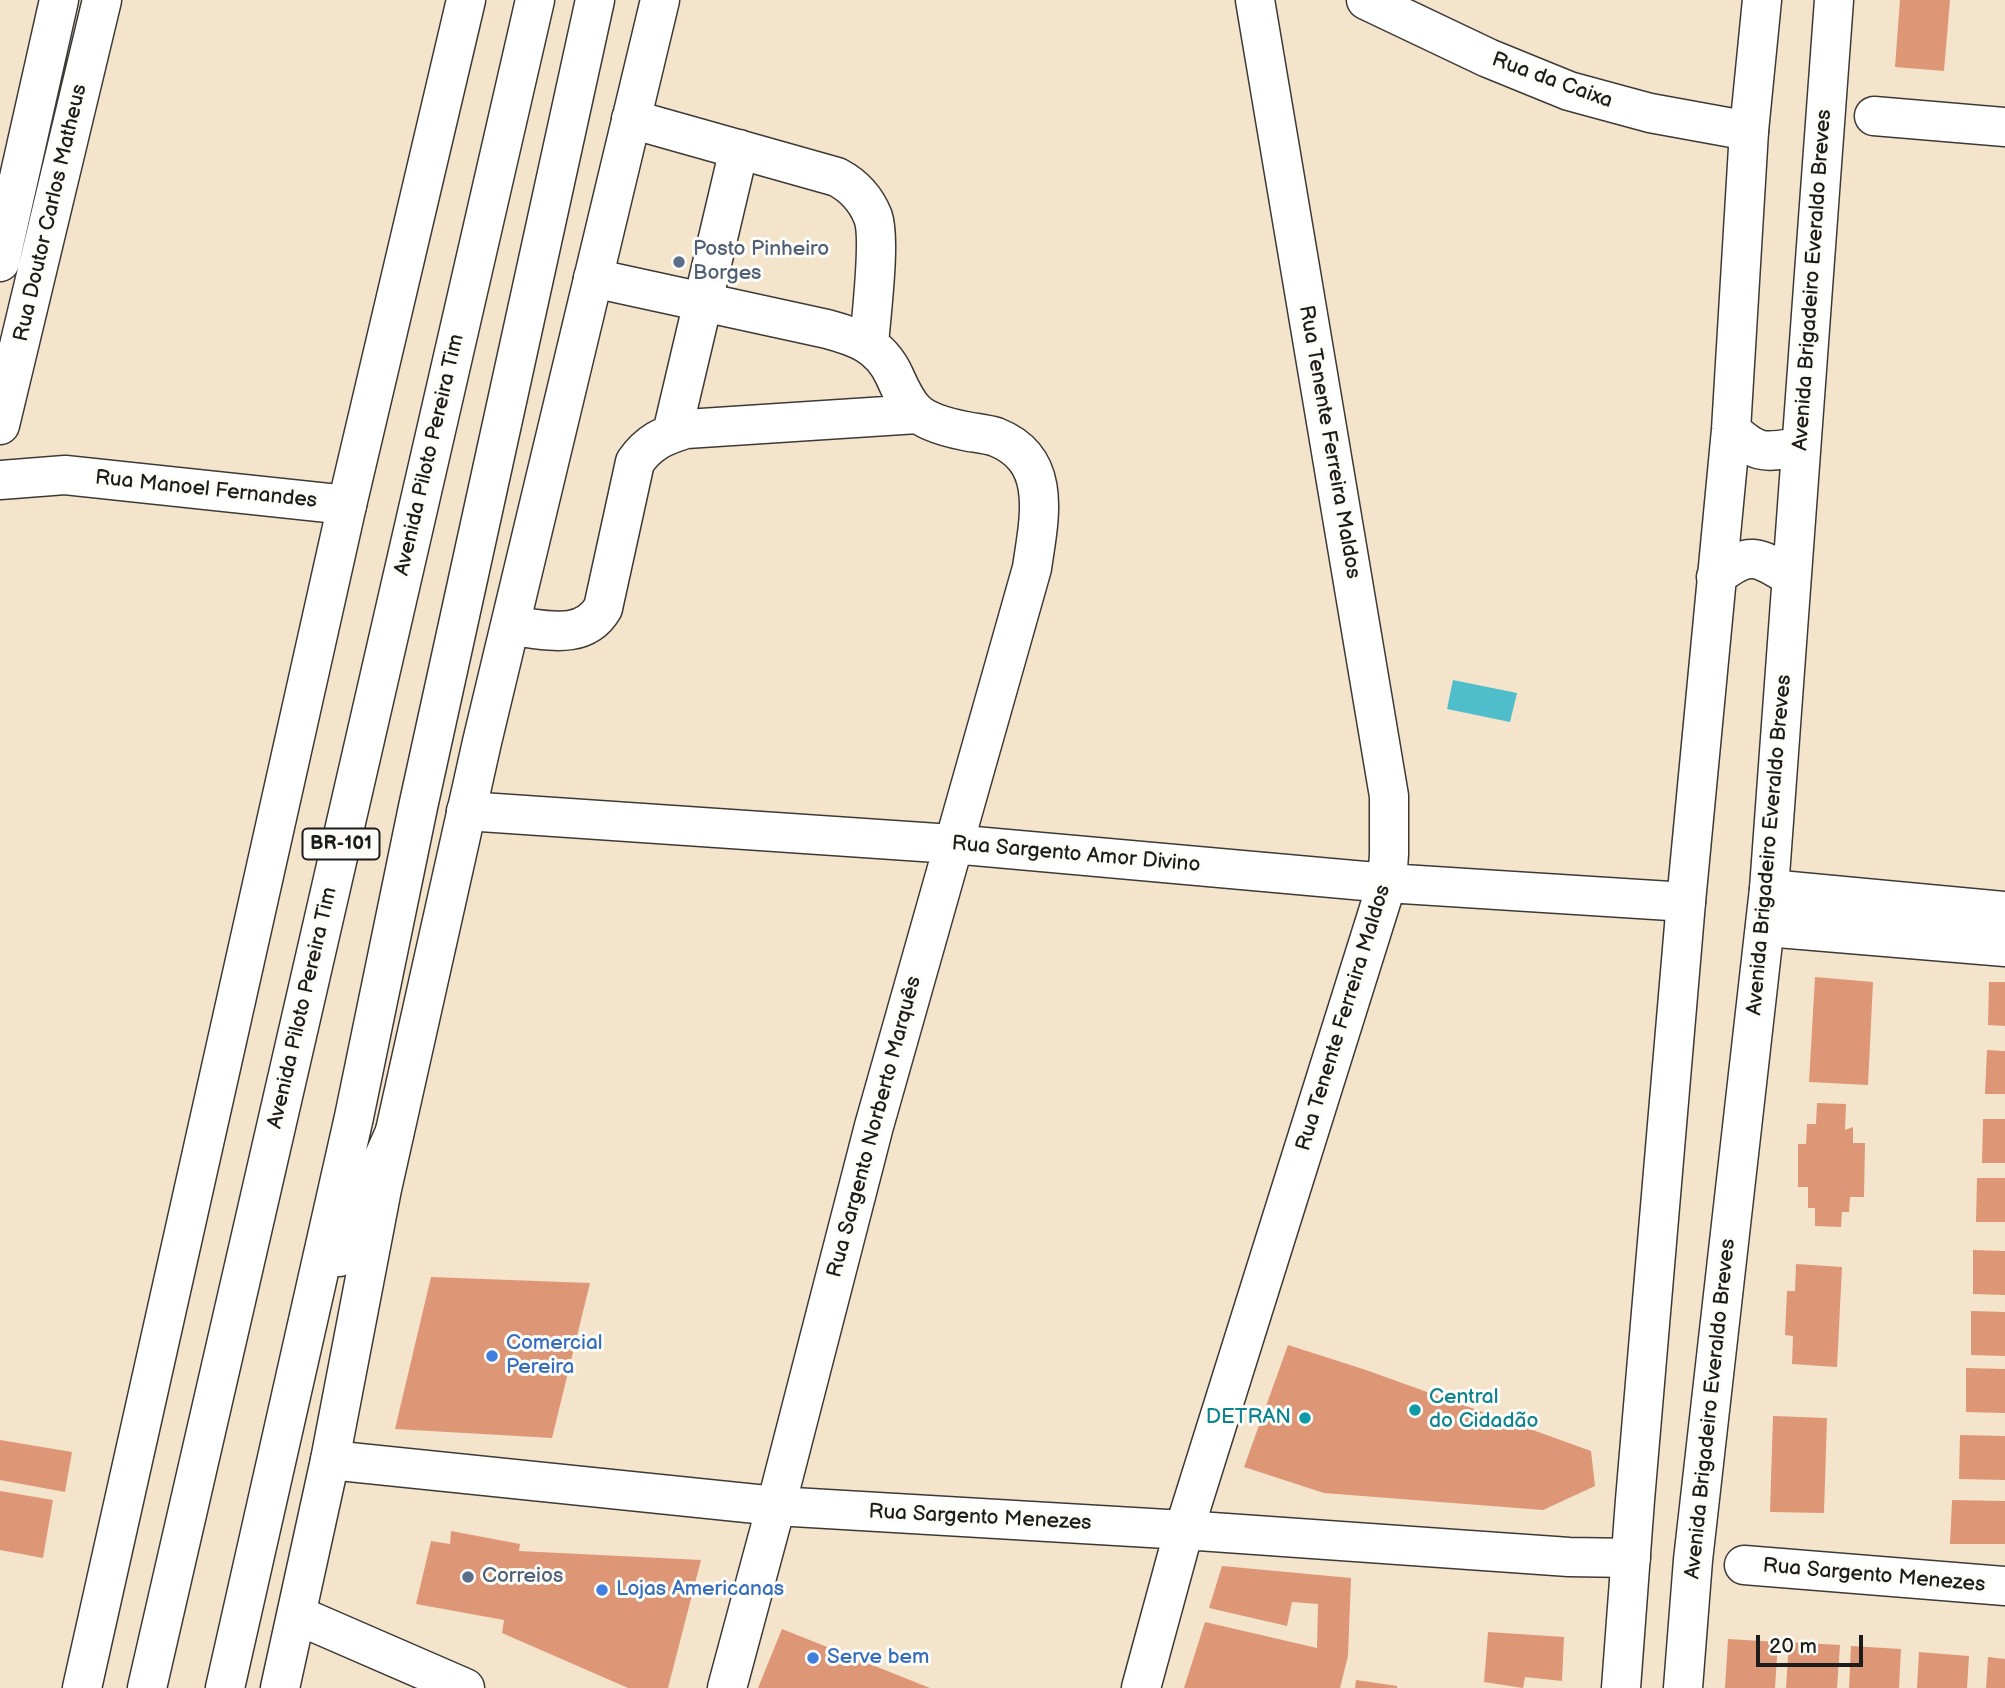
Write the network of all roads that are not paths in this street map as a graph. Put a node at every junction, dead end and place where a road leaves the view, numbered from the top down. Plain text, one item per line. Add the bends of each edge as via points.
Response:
1 (59, 0) edge
2 (102, 0) edge
3 (466, 0) edge
4 (535, 0) edge
5 (595, 0) edge
6 (660, 0) edge
7 (1255, 0) edge
8 (1366, 0) edge
9 (1762, 0) edge
10 (1833, 0) edge
11 (45, 61) junction
12 (85, 71) junction
13 (1874, 116) dead end
14 (631, 119) junction
15 (2005, 127) edge
16 (1749, 131) junction
17 (739, 149) junction
18 (0, 262) edge
19 (593, 278) junction
20 (15, 295) edge
21 (703, 302) junction
22 (869, 344) junction
23 (917, 414) junction
24 (0, 425) edge
25 (1731, 430) junction
26 (672, 433) junction
27 (1801, 447) junction
28 (0, 452) edge
29 (65, 475) junction
30 (0, 480) edge
31 (347, 505) junction
32 (1716, 577) junction
33 (1791, 577) junction
34 (511, 626) junction
35 (466, 811) junction
36 (952, 844) junction
37 (1387, 883) junction
38 (1769, 889) junction
39 (1686, 902) junction
40 (2005, 911) edge
41 (1766, 927) junction
42 (2005, 947) edge
43 (394, 1134) junction
44 (306, 1332) junction
45 (330, 1460) junction
46 (776, 1506) junction
47 (1184, 1530) junction
48 (1631, 1558) junction
49 (1744, 1565) dead end
50 (2005, 1586) edge
51 (297, 1615) junction
52 (82, 1688) edge
53 (147, 1688) edge
54 (225, 1688) edge
55 (280, 1688) edge
56 (465, 1688) edge
57 (727, 1688) edge
58 (1141, 1688) edge
59 (1621, 1688) edge
60 (1683, 1688) edge

1 - 11 main road, Rua Doutor Carlos Matheus
2 - 12 main road, Rua Doutor Carlos Matheus
3 - 31 main road
4 - 53 main road, Avenida Piloto Pereira Tim / BR-101
5 - 44 main road, BR-101
6 - 14 main road
7 - 37 main road, Rua Tenente Ferreira Maldos via 1389,796
8 - 16 main road, Rua da Caixa via 1569,91 1650,113
9 - 16 main road
10 - 27 main road, Avenida Brigadeiro Everaldo Breves
11 - 12 main road
11 - 18 main road, Rua Doutor Carlos Matheus
12 - 20 main road, Rua Doutor Carlos Matheus
13 - 15 main road
14 - 17 main road
14 - 19 main road
16 - 25 main road
17 - 21 main road
17 - 22 main road via 838,177 855,187 874,219
19 - 21 main road
19 - 34 main road
20 - 24 main road, Rua Doutor Carlos Matheus
21 - 22 main road via 827,329
21 - 26 main road
22 - 23 main road via 886,359
23 - 26 main road
23 - 36 main road, Rua Sargento Norberto Marquês via 996,438 1028,460 1040,498 1032,568
25 - 27 main road via 1750,448
25 - 32 main road
26 - 34 main road via 644,449 635,462 603,608 595,621 565,631
27 - 33 main road, Avenida Brigadeiro Everaldo Breves
28 - 29 main road, Rua Manoel Fernandes
29 - 30 main road, Rua Manoel Fernandes
29 - 31 main road, Rua Manoel Fernandes
31 - 52 main road
32 - 33 main road via 1734,563 1751,558 1764,560
32 - 39 main road
33 - 38 main road, Avenida Brigadeiro Everaldo Breves
34 - 35 main road
35 - 36 main road, Rua Sargento Amor Divino
35 - 43 main road
36 - 37 main road, Rua Sargento Amor Divino
36 - 46 main road, Rua Sargento Norberto Marquês
37 - 39 main road, Rua Sargento Amor Divino
37 - 47 main road, Rua Tenente Ferreira Maldos
38 - 40 main road
38 - 41 main road, Avenida Brigadeiro Everaldo Breves
39 - 48 main road
41 - 42 main road
41 - 60 main road, Avenida Brigadeiro Everaldo Breves via 1693,1560
43 - 44 main road
43 - 45 main road
44 - 54 main road, BR-101
45 - 46 main road, Rua Sargento Menezes
45 - 51 main road
46 - 47 main road, Rua Sargento Menezes
46 - 57 main road, Rua Sargento Norberto Marquês
47 - 48 main road, Rua Sargento Menezes
47 - 58 main road, Rua Tenente Ferreira Maldos
48 - 59 main road
49 - 50 main road, Rua Sargento Menezes
51 - 55 main road
51 - 56 main road

